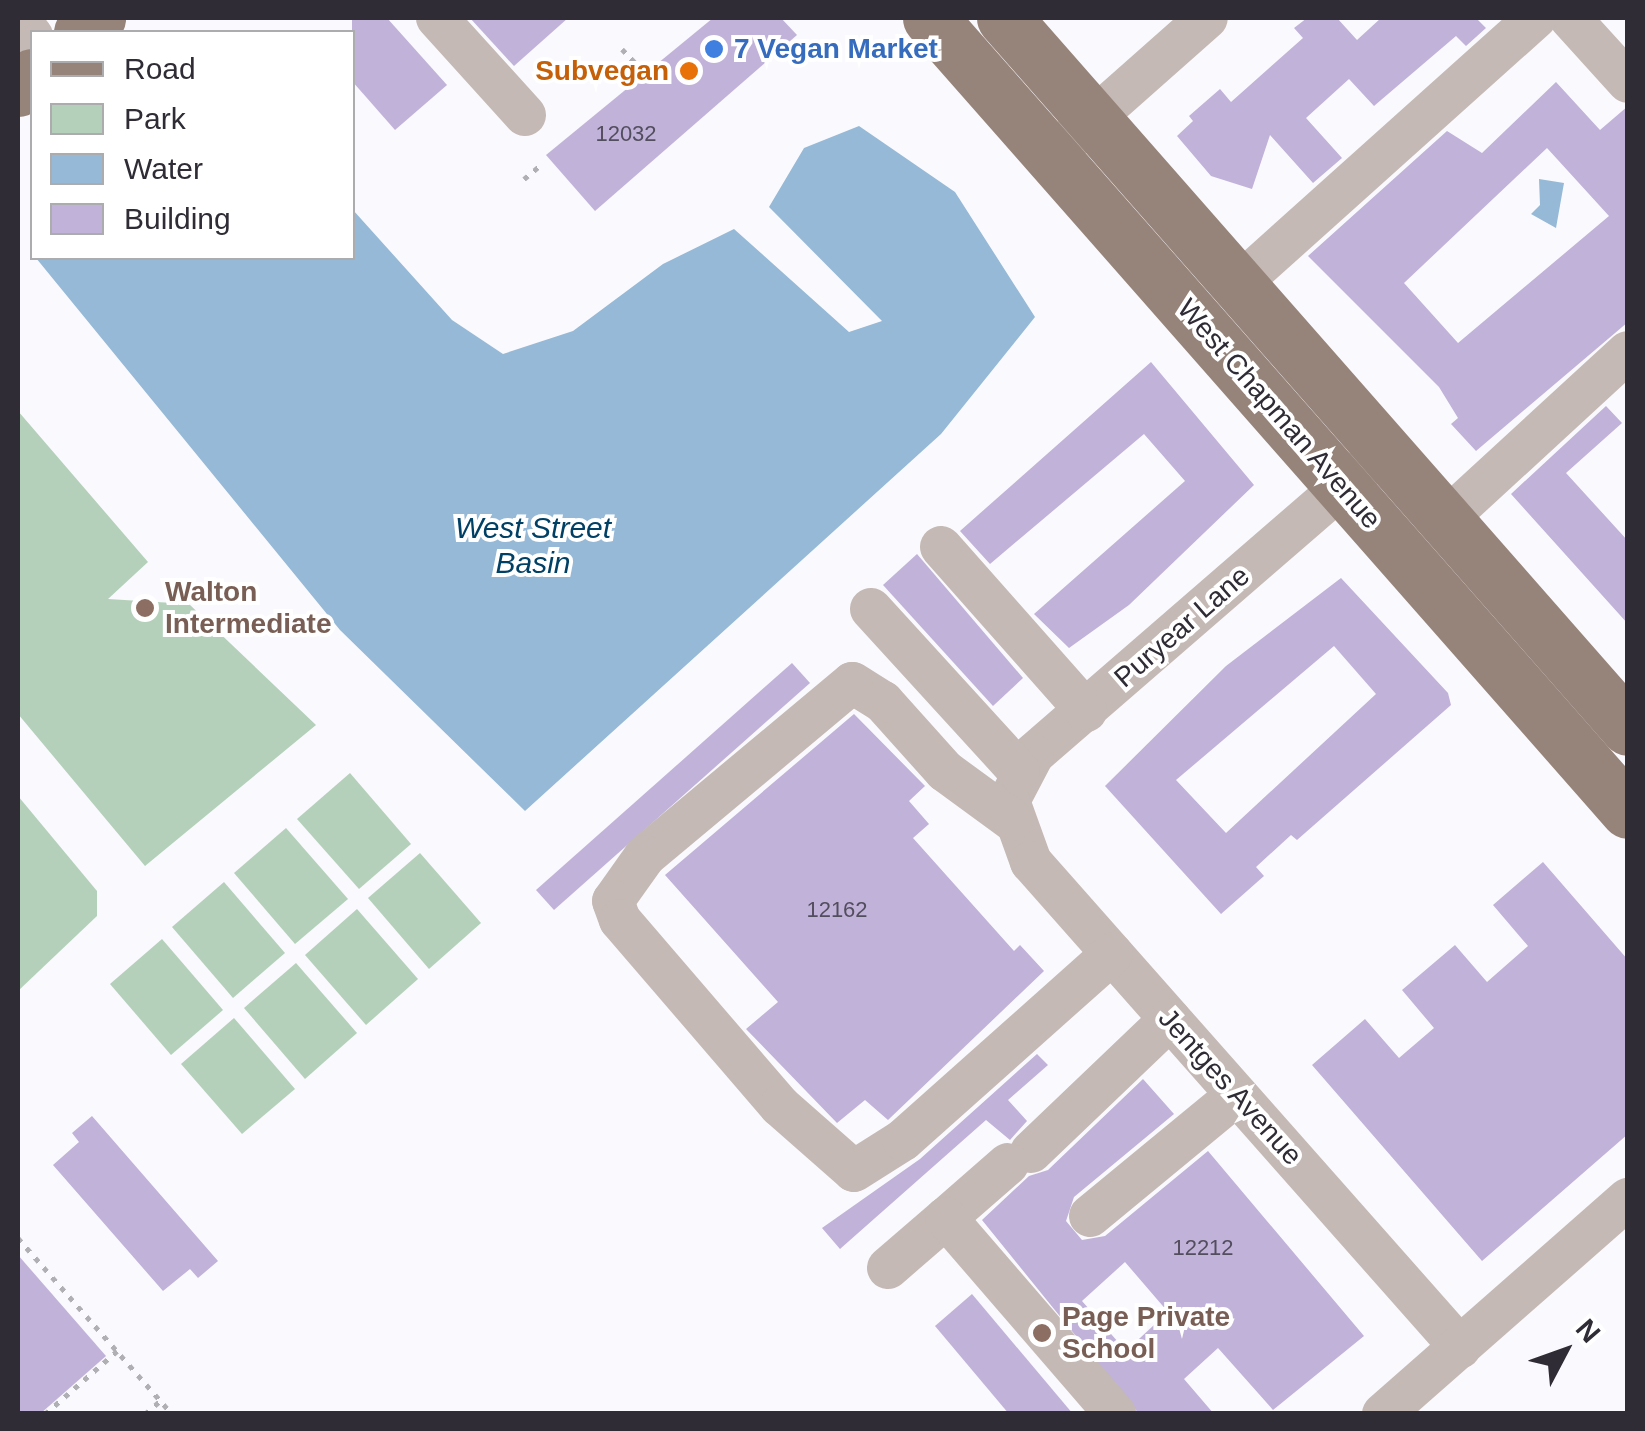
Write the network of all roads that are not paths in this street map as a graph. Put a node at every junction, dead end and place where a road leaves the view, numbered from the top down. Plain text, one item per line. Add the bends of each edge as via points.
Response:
1 (437, 18) edge
2 (930, 18) edge
3 (1004, 18) edge
4 (1207, 18) edge
5 (1535, 18) edge
6 (1570, 18) edge
7 (1628, 82) edge
8 (525, 115) dead end
9 (1094, 118) junction
10 (1051, 155) junction
11 (1240, 283) junction
12 (1628, 352) edge
13 (1385, 451) junction
14 (1342, 487) junction
15 (1445, 520) junction
16 (941, 547) dead end
17 (871, 608) dead end
18 (1086, 711) junction
19 (1628, 728) edge
20 (1019, 771) junction
21 (1628, 812) edge
22 (1012, 820) junction
23 (1112, 954) junction
24 (1170, 1019) junction
25 (1237, 1095) junction
26 (1628, 1199) edge
27 (1090, 1216) dead end
28 (946, 1218) junction
29 (888, 1268) dead end
30 (1460, 1346) junction
31 (1116, 1414) edge
32 (1383, 1414) edge

1 - 8 street
2 - 10 main road, West Chapman Avenue
3 - 9 main road, West Chapman Avenue
4 - 9 street
5 - 11 street
6 - 7 street
9 - 10 street
9 - 11 main road, West Chapman Avenue
10 - 14 main road, West Chapman Avenue
11 - 13 main road, West Chapman Avenue
12 - 15 street
13 - 14 street, Puryear Lane
13 - 15 main road, West Chapman Avenue
14 - 18 street, Puryear Lane
14 - 21 main road, West Chapman Avenue
15 - 19 main road, West Chapman Avenue
16 - 18 street
17 - 20 street
18 - 20 street, Puryear Lane
20 - 22 street via 1010,792
22 - 23 street, Jentges Avenue via 1031,862
22 - 23 street via 945,770 883,702 852,683 645,856 613,901 620,920 780,1106 841,1167 854,1170 903,1140
23 - 24 street, Jentges Avenue
24 - 25 street, Jentges Avenue
24 - 28 street
25 - 27 street
25 - 30 street, Jentges Avenue
26 - 30 street
28 - 29 street
28 - 31 street
30 - 32 street

